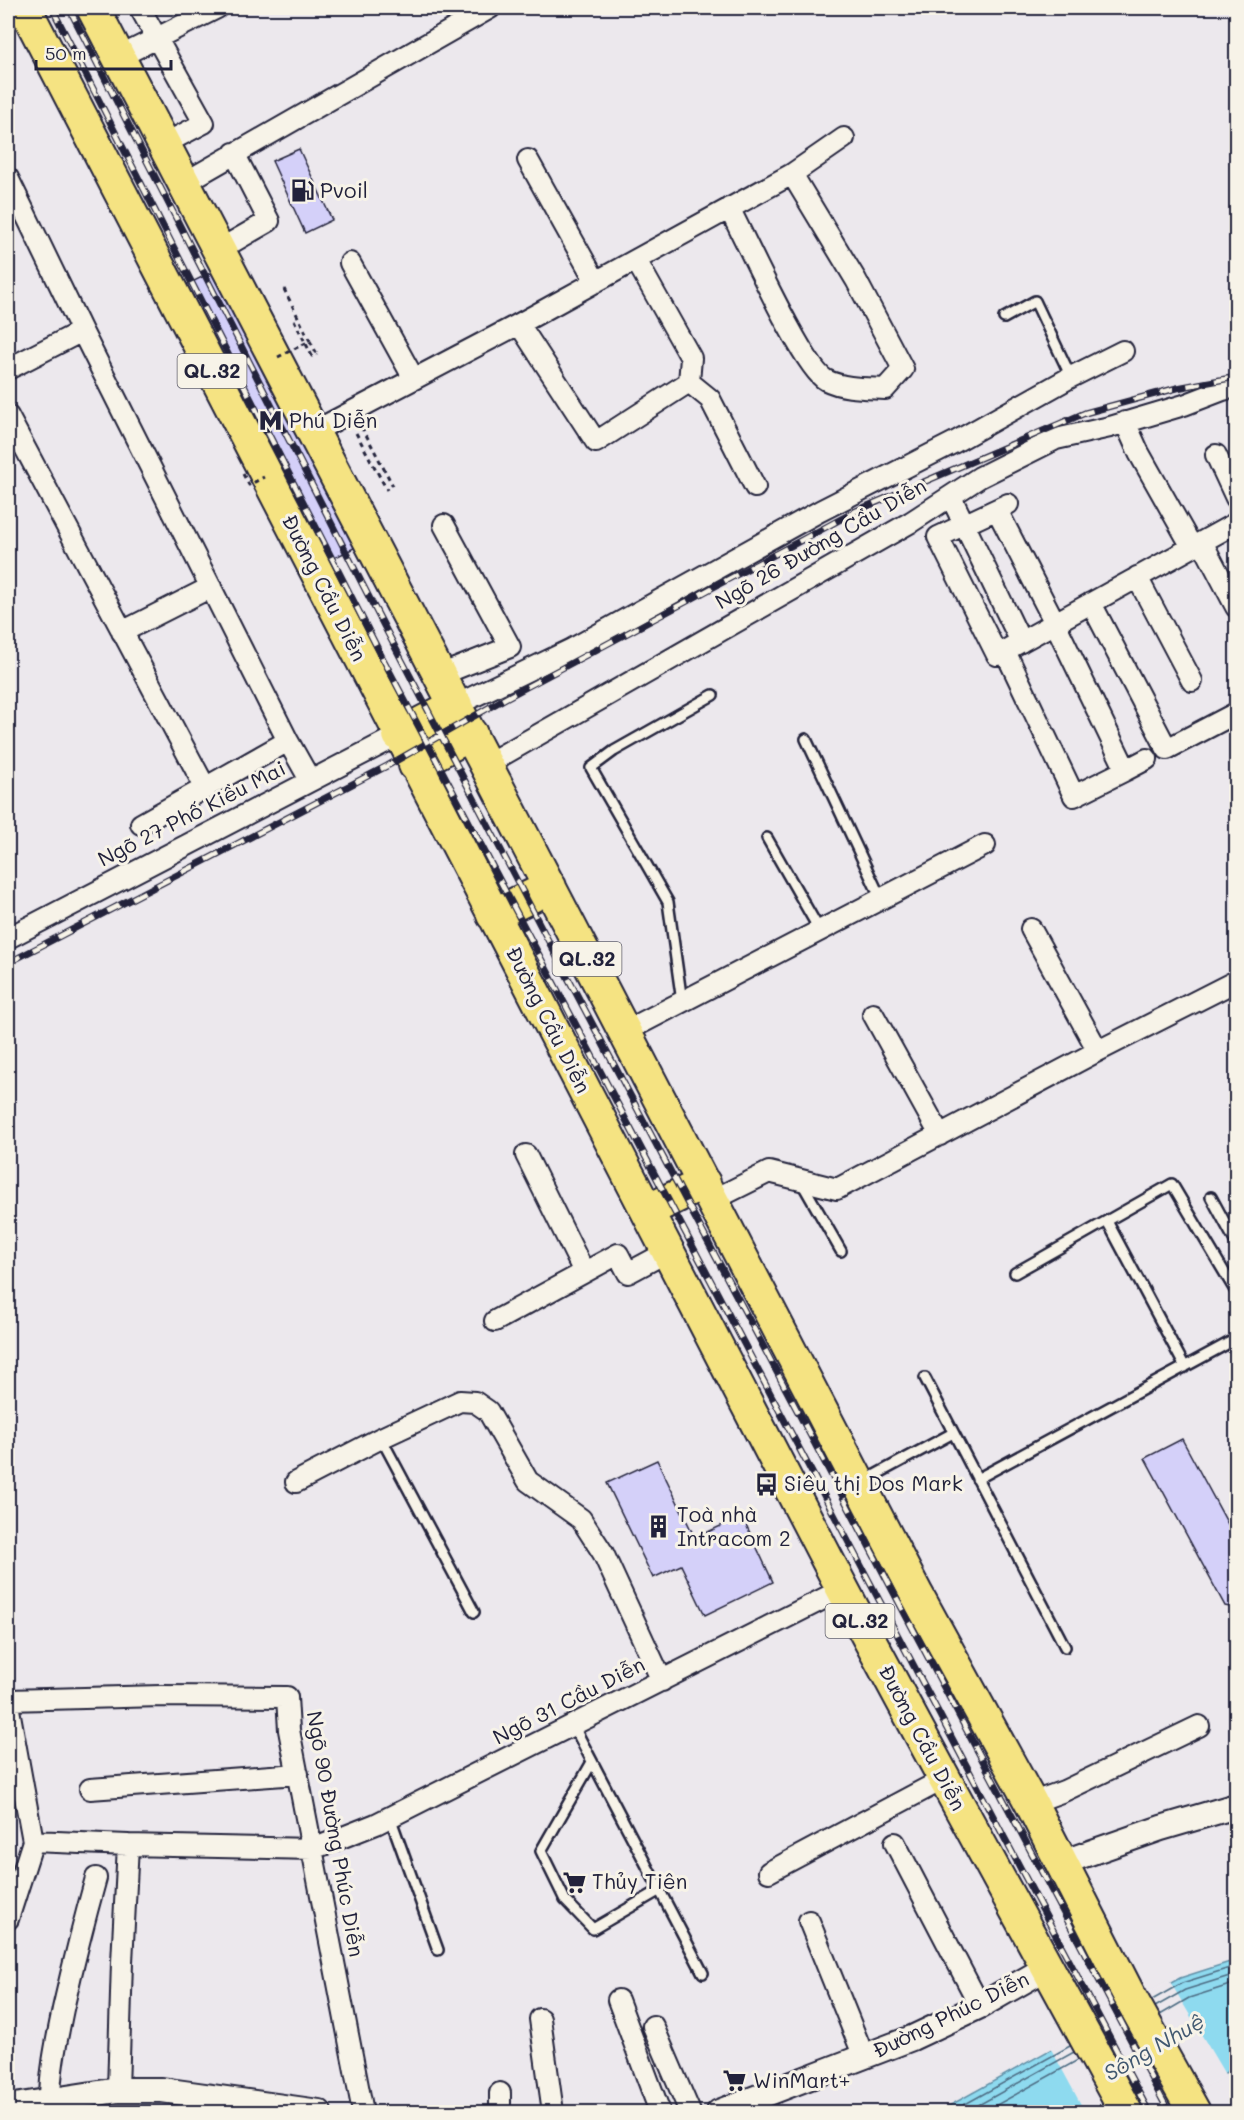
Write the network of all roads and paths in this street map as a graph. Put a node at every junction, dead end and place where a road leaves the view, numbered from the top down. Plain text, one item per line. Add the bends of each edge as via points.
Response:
1 (25, 8) edge
2 (93, 8) edge
3 (140, 8) edge
4 (217, 8) edge
5 (487, 8) edge
6 (155, 38) junction
7 (118, 57) junction
8 (844, 138) dead end
9 (164, 144) junction
10 (234, 153) junction
11 (528, 160) dead end
12 (792, 174) junction
13 (8, 178) edge
14 (184, 183) junction
15 (729, 208) junction
16 (219, 250) junction
17 (636, 260) junction
18 (350, 263) dead end
19 (596, 282) junction
20 (284, 289) dead end
21 (1004, 318) dead end
22 (294, 320) dead end
23 (519, 324) junction
24 (82, 331) junction
25 (310, 341) junction
26 (1123, 351) dead end
27 (278, 357) dead end
28 (8, 369) edge
29 (1071, 377) junction
30 (414, 379) junction
31 (689, 382) junction
32 (1236, 387) edge
33 (8, 416) edge
34 (1125, 422) junction
35 (363, 429) dead end
36 (313, 432) junction
37 (356, 432) dead end
38 (1216, 455) dead end
39 (243, 474) dead end
40 (264, 477) dead end
41 (393, 486) dead end
42 (755, 487) dead end
43 (387, 489) dead end
44 (951, 496) junction
45 (1236, 498) edge
46 (964, 524) junction
47 (444, 525) dead end
48 (1234, 530) edge
49 (1197, 544) junction
50 (1137, 577) junction
51 (211, 587) junction
52 (1090, 603) junction
53 (1236, 607) edge
54 (1055, 623) junction
55 (122, 632) junction
56 (1013, 646) junction
57 (440, 675) junction
58 (1192, 681) dead end
59 (713, 695) dead end
60 (456, 705) junction
61 (1236, 713) edge
62 (471, 734) junction
63 (399, 735) junction
64 (806, 739) dead end
65 (288, 741) junction
66 (1147, 759) dead end
67 (487, 764) junction
68 (415, 765) junction
69 (1125, 770) junction
70 (310, 780) junction
71 (206, 789) junction
72 (141, 824) dead end
73 (767, 838) dead end
74 (985, 845) dead end
75 (550, 887) junction
76 (881, 899) junction
77 (494, 915) junction
78 (1031, 928) dead end
79 (820, 931) junction
80 (8, 938) edge
81 (1236, 981) edge
82 (682, 1002) junction
83 (873, 1014) dead end
84 (624, 1032) junction
85 (1098, 1051) junction
86 (940, 1135) junction
87 (526, 1155) dead end
88 (801, 1181) junction
89 (709, 1191) junction
90 (1211, 1197) dead end
91 (647, 1211) junction
92 (1107, 1221) junction
93 (1236, 1243) edge
94 (841, 1251) dead end
95 (667, 1252) junction
96 (584, 1272) junction
97 (1015, 1273) dead end
98 (1236, 1292) edge
99 (495, 1320) dead end
100 (1236, 1339) edge
101 (1185, 1366) junction
102 (926, 1378) dead end
103 (953, 1433) junction
104 (381, 1438) junction
105 (977, 1479) junction
106 (296, 1482) dead end
107 (860, 1484) junction
108 (843, 1589) junction
109 (474, 1612) dead end
110 (1065, 1647) dead end
111 (662, 1681) junction
112 (8, 1702) edge
113 (573, 1725) junction
114 (1199, 1726) dead end
115 (592, 1762) junction
116 (298, 1774) junction
117 (944, 1779) junction
118 (90, 1790) dead end
119 (1031, 1803) junction
120 (1234, 1814) edge
121 (390, 1817) junction
122 (33, 1841) junction
123 (895, 1843) dead end
124 (129, 1845) junction
125 (313, 1849) junction
126 (1061, 1863) junction
127 (769, 1872) dead end
128 (96, 1878) dead end
129 (660, 1890) junction
130 (8, 1919) edge
131 (809, 1922) dead end
132 (438, 1950) dead end
133 (1048, 1967) junction
134 (703, 1973) dead end
135 (618, 2000) dead end
136 (980, 2006) junction
137 (540, 2019) dead end
138 (653, 2026) dead end
139 (864, 2057) junction
140 (561, 2077) dead end
141 (118, 2090) junction
142 (50, 2101) junction
143 (8, 2107) edge
144 (319, 2112) edge
145 (363, 2112) edge
146 (553, 2112) edge
147 (564, 2112) edge
148 (660, 2112) edge
149 (690, 2112) edge
150 (718, 2112) edge
151 (1126, 2112) edge
152 (1194, 2112) edge

1 - 63 highway, Đường Cầu Diễn / QL.32
2 - 7 highway, QL.32
3 - 6 street
4 - 6 street
5 - 10 street
6 - 7 street
6 - 9 street via 204,123
7 - 9 highway, QL.32
8 - 12 street
9 - 14 highway, QL.32
10 - 14 street
10 - 16 street via 269,221
11 - 19 street
12 - 15 street
12 - 15 street via 856,280 903,369 885,389 825,380 802,352
13 - 24 street
14 - 16 highway, QL.32
15 - 17 street
16 - 36 highway, QL.32
17 - 19 street
17 - 31 street via 691,358
18 - 30 street
19 - 23 street
20 - 25 path
21 - 29 lane via 1035,301
22 - 25 path, bridge via 312,356 317,354
23 - 30 street
23 - 31 street via 596,442
24 - 28 street
24 - 51 street
25 - 27 path, bridge
26 - 29 street
29 - 60 street via 572,649
30 - 36 street
31 - 42 street via 710,399
32 - 34 street
33 - 55 street
34 - 44 street via 1056,439
34 - 49 street via 1138,453
35 - 41 path
36 - 57 highway, QL.32
37 - 43 path
38 - 45 street
39 - 40 path, bridge via 249,485
44 - 46 street, Ngõ 26 Đường Cầu Diễn
44 - 67 street, Ngõ 26 Đường Cầu Diễn
46 - 54 street via 1002,507
46 - 56 street, Ngõ 26 Đường Cầu Diễn
46 - 56 street via 938,537 997,655
47 - 57 street via 510,647
48 - 49 street
49 - 50 street
49 - 53 street
50 - 52 street
50 - 58 street
51 - 55 street
51 - 65 street
52 - 54 street
52 - 61 street via 1167,749
54 - 56 street
54 - 69 street
55 - 71 street
56 - 69 street, Ngõ 26 Đường Cầu Diễn via 1074,796
57 - 60 highway, QL.32
59 - 82 lane via 591,768 668,902
60 - 62 highway, QL.32
60 - 63 highway
62 - 67 highway, QL.32
62 - 68 highway
63 - 68 highway, Đường Cầu Diễn / QL.32
63 - 70 street, Ngõ 27 Phố Kiều Mai
64 - 76 lane
65 - 70 street
65 - 71 street
66 - 69 street
67 - 75 highway, QL.32
68 - 77 highway, Đường Cầu Diễn / QL.32
70 - 80 street, Ngõ 27 Phố Kiều Mai
71 - 72 street
73 - 79 lane
74 - 76 street
75 - 77 highway
75 - 84 highway, QL.32
76 - 79 street
77 - 91 highway, Đường Cầu Diễn / QL.32
78 - 85 street
79 - 82 street
81 - 85 street
82 - 84 street
83 - 86 street
84 - 89 highway, QL.32
85 - 86 street
86 - 88 street via 837,1189
87 - 96 street
88 - 89 street via 769,1172
88 - 94 lane
89 - 91 highway
89 - 107 highway, QL.32
90 - 93 lane
91 - 95 highway, Đường Cầu Diễn / QL.32
92 - 97 lane
92 - 98 lane via 1172,1184
92 - 101 lane
95 - 96 street via 628,1273 618,1254
95 - 108 highway, Đường Cầu Diễn / QL.32
96 - 99 street
100 - 101 lane
101 - 105 lane
102 - 103 lane
103 - 105 lane
103 - 107 lane
104 - 106 street
104 - 109 lane
104 - 111 street via 460,1401 475,1402 488,1411 528,1481 581,1520 603,1553
105 - 110 lane
107 - 119 highway, QL.32
108 - 111 street, Ngõ 31 Cầu Diễn
108 - 117 highway, Đường Cầu Diễn / QL.32
111 - 113 street, Ngõ 31 Cầu Diễn
112 - 116 street, Ngõ 90 Đường Phúc Diễn via 161,1696 287,1697
112 - 122 street, Ngõ 90 Đường Phúc Diễn
113 - 115 lane
113 - 121 street, Ngõ 31 Cầu Diễn
114 - 119 street
115 - 129 lane
115 - 129 lane via 541,1851 565,1900 593,1929
116 - 118 street
116 - 125 street, Ngõ 90 Đường Phúc Diễn
117 - 127 street
117 - 133 highway, Đường Cầu Diễn / QL.32
119 - 126 highway, QL.32
120 - 126 street via 1161,1827
121 - 125 street, Ngõ 31 Cầu Diễn
121 - 132 lane
122 - 124 street
122 - 130 street, Ngõ 90 Đường Phúc Diễn
123 - 136 street
124 - 125 street
124 - 141 street
125 - 145 street, Ngõ 90 Đường Phúc Diễn
126 - 152 highway, QL.32
128 - 142 street via 56,2043
129 - 134 lane
131 - 139 street
133 - 136 street, Đường Phúc Diễn
133 - 151 highway, Đường Cầu Diễn / QL.32
135 - 148 street
136 - 139 street, Đường Phúc Diễn
137 - 146 street
138 - 149 street
139 - 150 street, Đường Phúc Diễn
140 - 147 street
141 - 142 street
141 - 144 street via 199,2094
142 - 143 street

